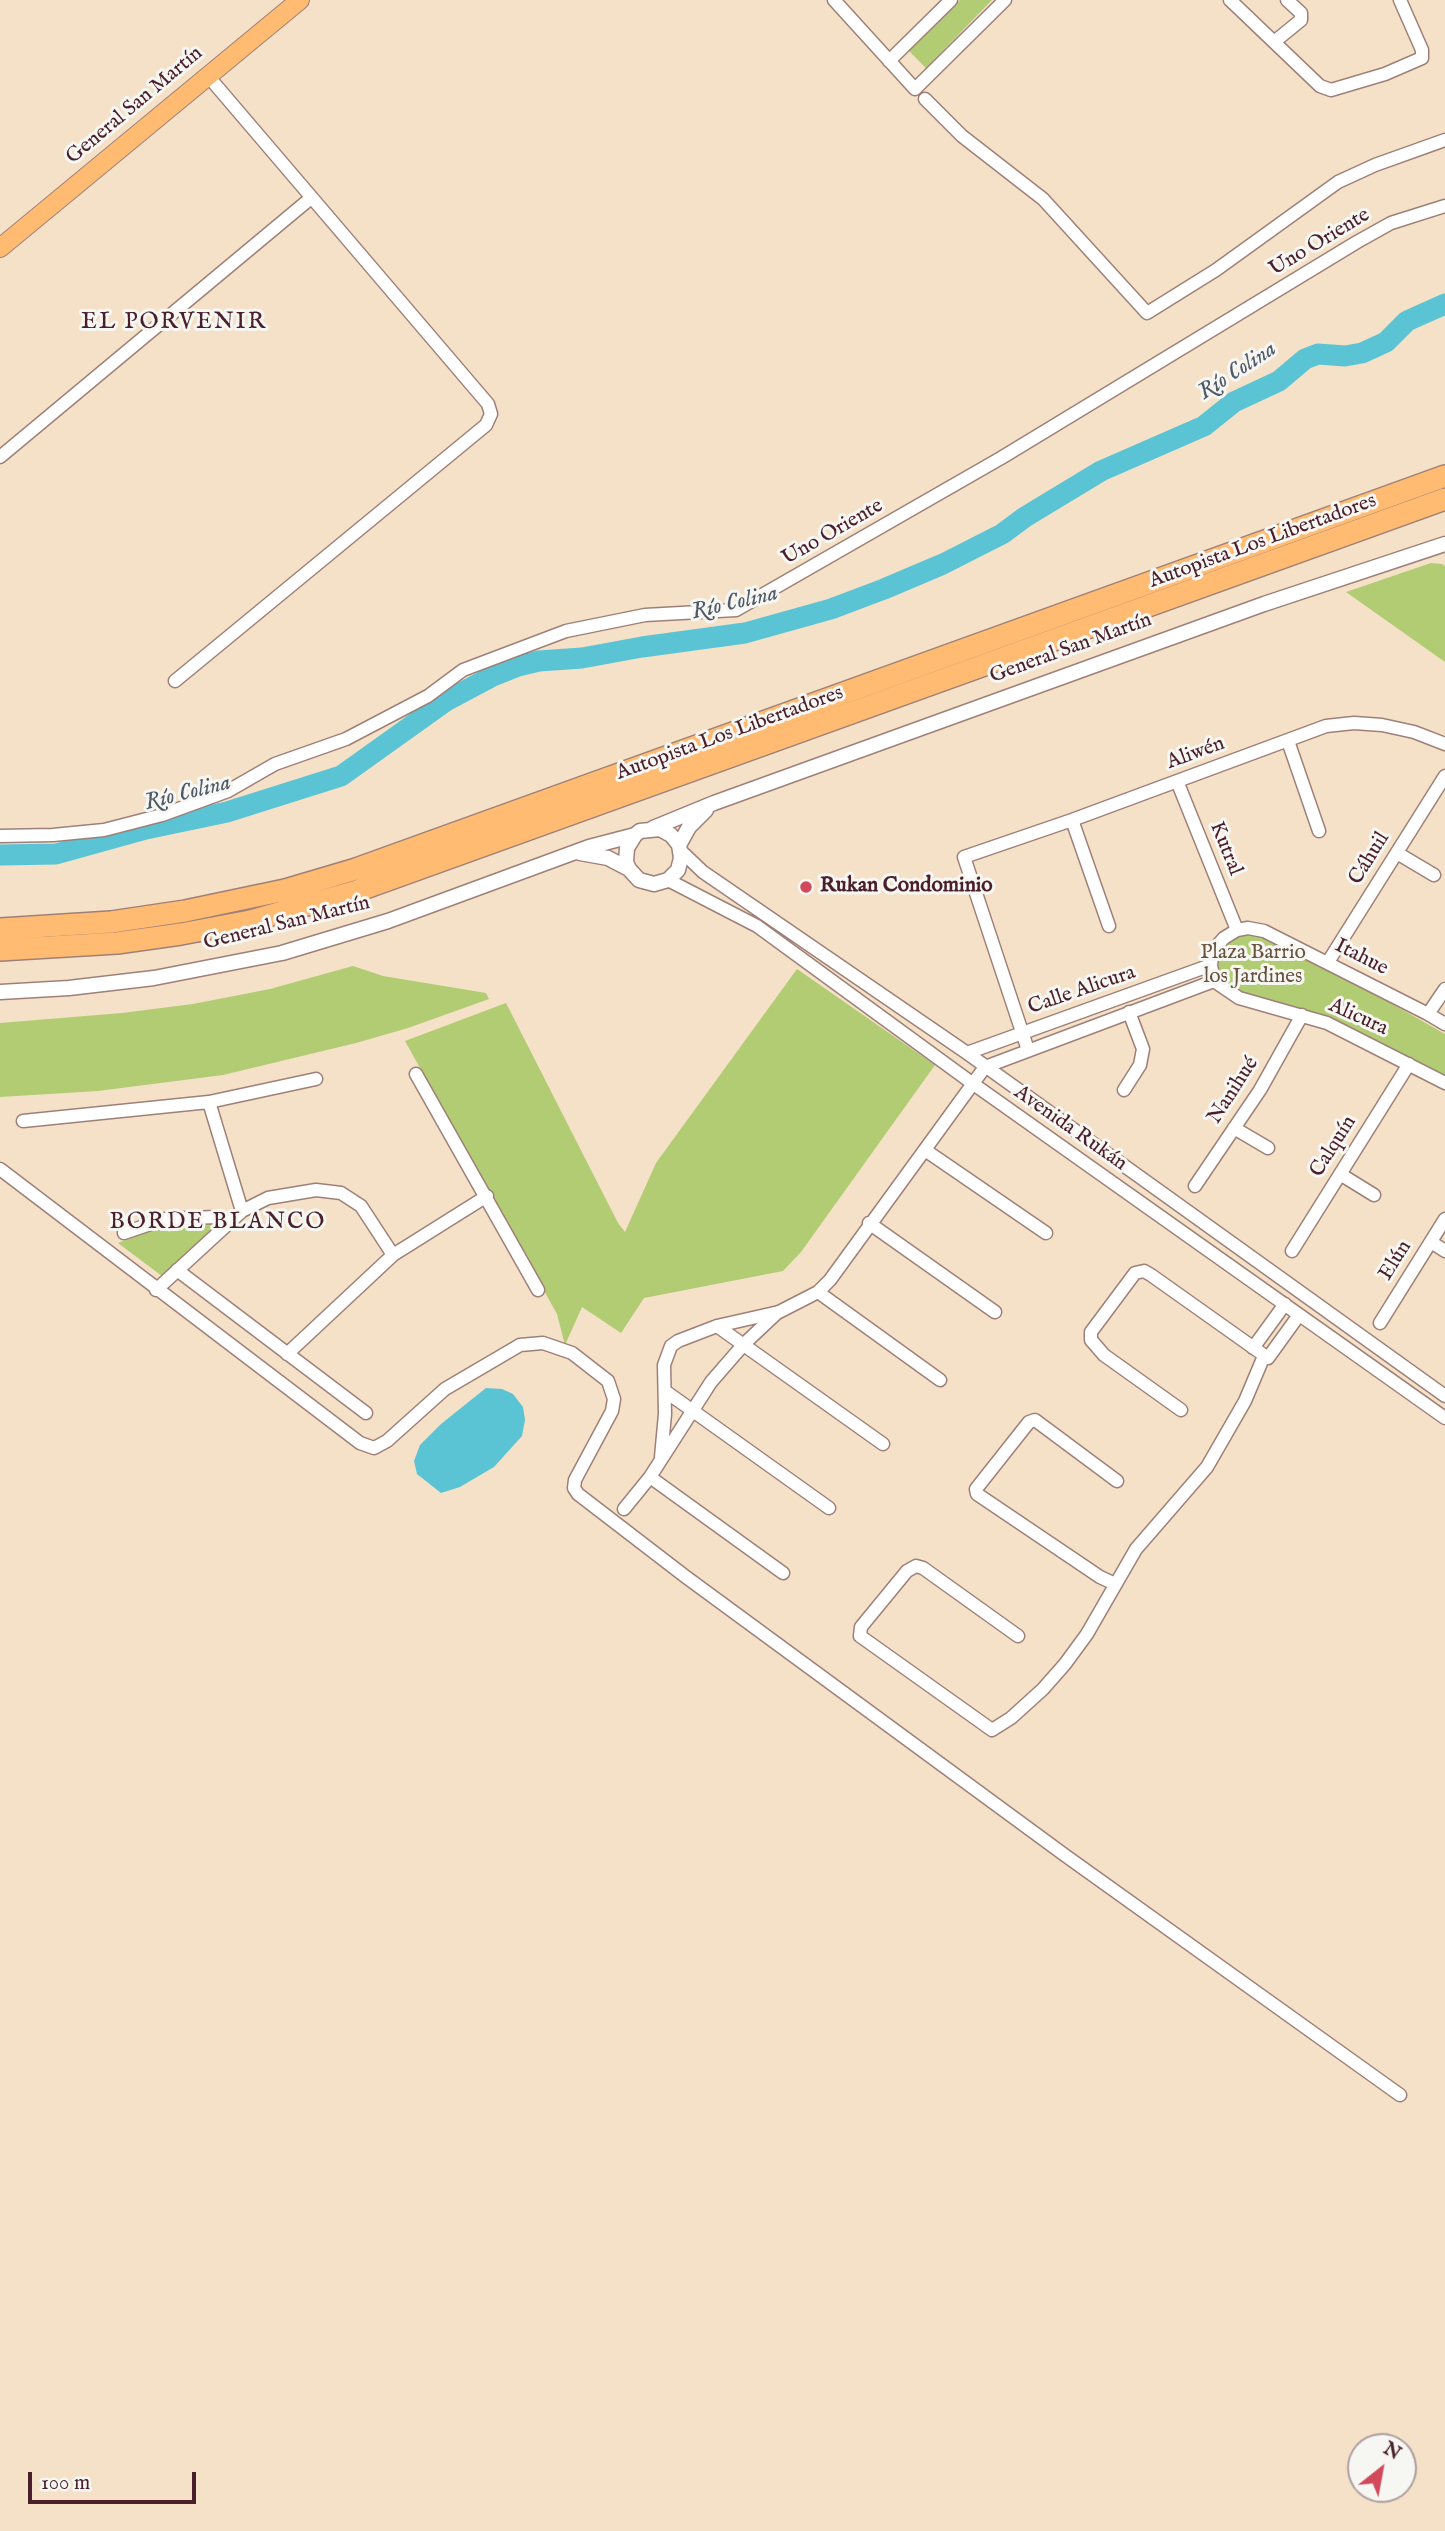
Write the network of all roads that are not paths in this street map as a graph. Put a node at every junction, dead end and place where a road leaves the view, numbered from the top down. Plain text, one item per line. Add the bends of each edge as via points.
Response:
1 (300, 0) edge
2 (834, 0) edge
3 (951, 0) edge
4 (1005, 0) edge
5 (1230, 0) edge
6 (1287, 0) edge
7 (1400, 0) edge
8 (1274, 42) junction
9 (889, 61) junction
10 (208, 76) junction
11 (925, 99) dead end
12 (1445, 140) edge
13 (311, 198) junction
14 (1445, 206) edge
15 (0, 248) edge
16 (0, 457) edge
17 (1445, 476) edge
18 (1445, 499) edge
19 (1445, 544) edge
20 (175, 681) dead end
21 (1288, 741) junction
22 (1445, 744) edge
23 (1445, 776) edge
24 (1177, 781) junction
25 (714, 803) junction
26 (1072, 820) junction
27 (653, 828) junction
28 (1319, 831) dead end
29 (635, 835) junction
30 (0, 836) edge
31 (680, 848) junction
32 (575, 853) junction
33 (1396, 853) junction
34 (629, 869) junction
35 (1434, 875) dead end
36 (668, 880) junction
37 (1109, 926) dead end
38 (0, 929) edge
39 (1237, 930) junction
40 (0, 950) edge
41 (1328, 962) junction
42 (839, 965) junction
43 (1211, 965) junction
44 (830, 978) junction
45 (1214, 981) junction
46 (1445, 989) edge
47 (0, 992) edge
48 (1129, 1012) junction
49 (1428, 1014) junction
50 (1302, 1015) junction
51 (1445, 1024) edge
52 (1022, 1032) junction
53 (1028, 1050) junction
54 (967, 1053) junction
55 (1409, 1064) junction
56 (985, 1067) junction
57 (415, 1074) dead end
58 (316, 1079) dead end
59 (972, 1083) junction
60 (1445, 1083) edge
61 (1124, 1090) dead end
62 (209, 1102) junction
63 (23, 1121) dead end
64 (1234, 1128) junction
65 (1268, 1148) dead end
66 (925, 1150) junction
67 (0, 1169) edge
68 (1340, 1174) junction
69 (1195, 1186) dead end
70 (1374, 1195) dead end
71 (487, 1196) junction
72 (1179, 1205) junction
73 (242, 1211) junction
74 (1445, 1219) edge
75 (1168, 1222) junction
76 (869, 1223) junction
77 (226, 1224) junction
78 (124, 1233) dead end
79 (1046, 1233) dead end
80 (1430, 1242) junction
81 (1292, 1251) dead end
82 (1445, 1251) edge
83 (393, 1255) junction
84 (177, 1270) junction
85 (156, 1290) junction
86 (538, 1290) dead end
87 (818, 1292) junction
88 (1284, 1304) junction
89 (779, 1312) junction
90 (995, 1312) dead end
91 (1299, 1315) junction
92 (1380, 1323) dead end
93 (717, 1326) junction
94 (744, 1344) junction
95 (1373, 1344) junction
96 (287, 1354) junction
97 (1262, 1354) junction
98 (1362, 1359) junction
99 (940, 1380) dead end
100 (665, 1391) junction
101 (1445, 1396) edge
102 (692, 1410) junction
103 (1181, 1410) dead end
104 (366, 1413) dead end
105 (1445, 1418) edge
106 (883, 1444) dead end
107 (661, 1457) junction
108 (650, 1477) junction
109 (1117, 1481) dead end
110 (829, 1508) dead end
111 (624, 1509) dead end
112 (783, 1573) dead end
113 (1115, 1584) junction
114 (1018, 1636) dead end
115 (1399, 2095) dead end

1 - 10 main road, General San Martín
2 - 9 street
3 - 9 street
4 - 9 street via 915,89
5 - 8 street
6 - 8 street via 1303,16
7 - 8 street via 1422,58 1385,74 1331,90 1320,86
10 - 13 street
10 - 15 main road, General San Martín
11 - 12 street via 962,136 1043,199 1147,313 1216,271 1338,182
13 - 16 street
13 - 20 street via 488,404 490,418
14 - 30 street, Uno Oriente via 1391,223 1357,242 1001,458 736,611 645,615 566,631 463,670 428,696 346,739 275,764 208,799 104,830
17 - 38 highway, Autopista Los Libertadores via 356,869 185,911 79,925
18 - 40 highway, Autopista Los Libertadores via 357,891 250,921 181,934
19 - 25 street, General San Martín via 1264,604
21 - 22 street, Aliwén via 1326,726 1368,723
21 - 24 street, Aliwén
21 - 28 street
23 - 33 street, Cáhuil
24 - 26 street, Aliwén
24 - 39 street, Kutral
25 - 27 street, General San Martín
25 - 31 street, General San Martín via 696,819
26 - 37 street
26 - 52 street, Aliwén via 964,857
27 - 29 street
27 - 31 street via 666,831
29 - 32 street, General San Martín
29 - 34 street via 626,848
31 - 36 street via 680,864
31 - 42 street, Avenida Rukán via 703,872
32 - 34 street via 599,855
32 - 47 street, General San Martín via 388,921 282,953 154,978
33 - 35 street
33 - 41 street, Cáhuil
34 - 36 street via 646,883
36 - 44 street, Avenida Rukán via 757,926
39 - 41 street, Itahue via 1264,931
39 - 43 street via 1216,947
41 - 49 street, Itahue
42 - 44 street
42 - 54 street, Avenida Rukán
43 - 45 street
43 - 52 street, Calle Alicura
44 - 59 street, Avenida Rukán
45 - 48 street, Calle Alicura
45 - 50 street, Alicura via 1239,998
46 - 49 street
48 - 53 street, Calle Alicura
48 - 61 street via 1143,1049 1140,1065
49 - 51 street, Itahue
50 - 55 street, Alicura
50 - 64 street, Nanihué
52 - 53 street
52 - 54 street, Calle Alicura
53 - 56 street, Calle Alicura
54 - 56 street, Avenida Rukán
55 - 60 street, Alicura
55 - 68 street, Calquín
56 - 59 street
56 - 72 street, Avenida Rukán
57 - 71 street
58 - 62 street
59 - 66 street
59 - 75 street, Avenida Rukán
62 - 63 street
62 - 73 street
64 - 65 street
64 - 69 street, Nanihué
66 - 76 street
66 - 79 street
67 - 85 street
68 - 70 street
68 - 81 street, Calquín
71 - 83 street
71 - 86 street
72 - 75 street
72 - 95 street, Avenida Rukán
73 - 77 street
73 - 83 street via 268,1198 316,1189 341,1193 361,1206
74 - 80 street, Elún
75 - 88 street, Avenida Rukán
76 - 87 street
76 - 90 street
77 - 78 street via 216,1217 165,1219
77 - 84 street
80 - 82 street
80 - 92 street, Elún
83 - 96 street
84 - 85 street
84 - 96 street
85 - 115 street via 360,1443 374,1448 445,1389 520,1345 543,1343 572,1353 608,1381 614,1399 575,1480 578,1494 1055,1848
87 - 89 street
87 - 99 street
88 - 91 street, Avenida Rukán
88 - 97 street
89 - 93 street
89 - 94 street
91 - 97 street
91 - 98 street, Avenida Rukán
93 - 94 street
93 - 100 street via 671,1346 664,1365
94 - 102 street
94 - 106 street
95 - 98 street
95 - 101 street, Avenida Rukán
96 - 104 street
97 - 103 street via 1151,1275 1135,1273 1090,1332 1091,1340 1104,1355
97 - 113 street via 1245,1401 1207,1467 1151,1530
98 - 105 street, Avenida Rukán
100 - 102 street
100 - 107 street
102 - 107 street
102 - 110 street
107 - 108 street
108 - 111 street
108 - 112 street
109 - 113 street via 1035,1420 976,1489 977,1494
113 - 114 street via 1065,1664 1011,1718 992,1730 860,1636 861,1627 916,1566

